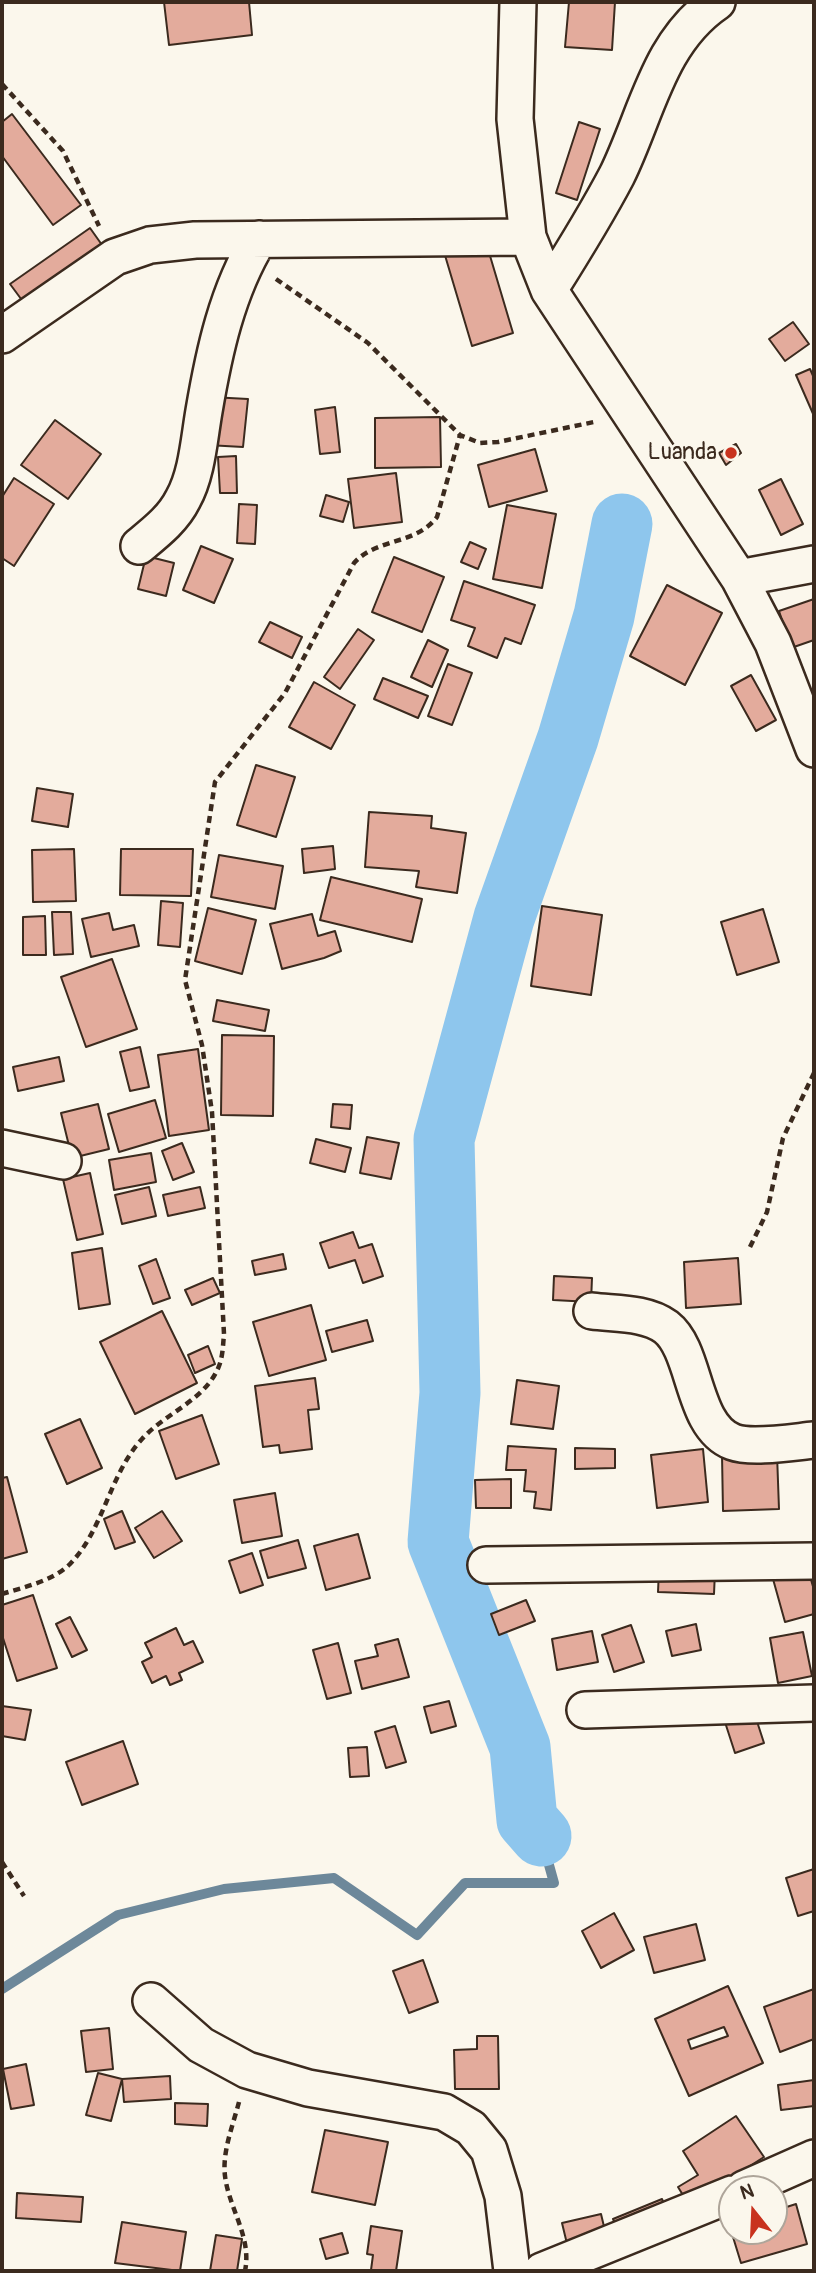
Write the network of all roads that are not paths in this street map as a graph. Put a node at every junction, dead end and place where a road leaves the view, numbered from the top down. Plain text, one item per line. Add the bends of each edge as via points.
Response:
1 (518, 2) edge
2 (717, 2) edge
3 (528, 237) junction
4 (253, 249) junction
5 (549, 290) junction
6 (2, 335) edge
7 (139, 546) dead end
8 (814, 564) edge
9 (739, 578) junction
10 (814, 749) edge
11 (2, 1148) edge
12 (62, 1161) dead end
13 (592, 1311) dead end
14 (814, 1440) edge
15 (814, 1561) edge
16 (486, 1565) dead end
17 (814, 1703) edge
18 (585, 1710) dead end
19 (151, 2001) dead end
20 (814, 2158) edge
21 (776, 2175) edge
22 (718, 2200) edge
23 (512, 2271) edge
24 (542, 2271) edge

1 - 3 street via 515,119
2 - 5 street via 696,16 672,46 618,172
3 - 4 street
3 - 5 street
4 - 6 street via 195,240 114,257
4 - 7 street via 228,308 213,361 195,464 184,499 166,523
5 - 9 street
8 - 9 street
9 - 10 street via 773,643
11 - 12 street
13 - 14 street via 645,1317 667,1327 710,1422 733,1441
15 - 16 street
17 - 18 street
19 - 23 street via 201,2045 247,2070 308,2088 444,2112 471,2128 489,2150 503,2196
20 - 21 street
22 - 24 street

